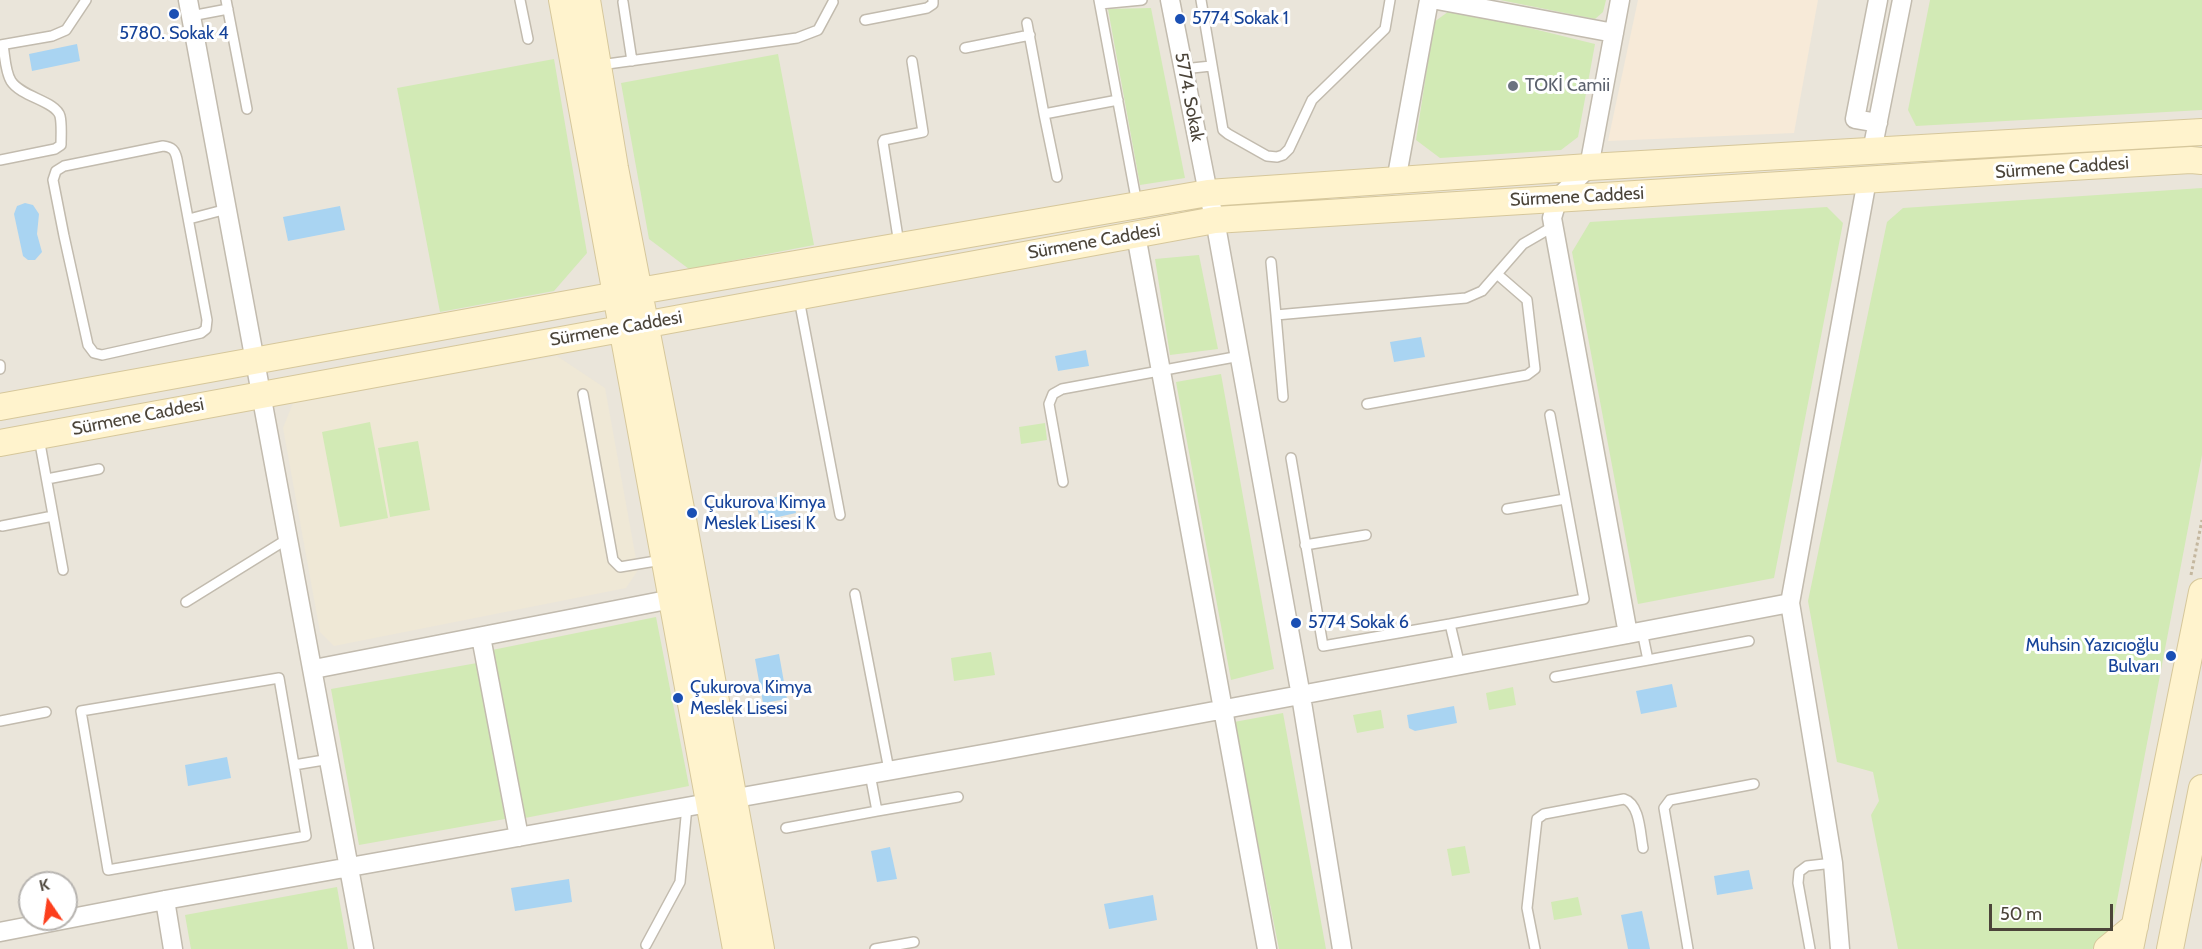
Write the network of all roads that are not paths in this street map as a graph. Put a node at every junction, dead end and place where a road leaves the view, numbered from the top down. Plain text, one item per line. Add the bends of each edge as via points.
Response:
1 (86, 0) edge
2 (520, 0) edge
3 (562, 0) edge
4 (586, 0) edge
5 (933, 0) edge
6 (1142, 0) edge
7 (1170, 0) edge
8 (1201, 0) edge
9 (1389, 0) edge
10 (1429, 0) edge
11 (1437, 0) edge
12 (1620, 0) edge
13 (1878, 0) edge
14 (1902, 0) edge
15 (623, 2) dead end
16 (833, 2) dead end
17 (1100, 2) edge
18 (227, 4) edge
19 (190, 8) edge
20 (865, 20) dead end
21 (1027, 23) dead end
22 (1614, 33) junction
23 (1030, 35) junction
24 (528, 39) dead end
25 (1, 45) edge
26 (965, 48) dead end
27 (3, 59) edge
28 (632, 61) junction
29 (912, 61) dead end
30 (598, 65) junction
31 (1210, 66) junction
32 (1183, 69) junction
33 (1118, 100) junction
34 (247, 109) dead end
35 (1044, 114) junction
36 (1878, 123) junction
37 (2202, 132) edge
38 (1872, 151) junction
39 (0, 160) edge
40 (2198, 163) edge
41 (1590, 167) junction
42 (1057, 177) dead end
43 (1867, 180) junction
44 (1396, 181) junction
45 (1208, 193) junction
46 (1558, 198) junction
47 (1137, 205) junction
48 (227, 209) junction
49 (189, 219) junction
50 (1215, 220) junction
51 (1554, 226) junction
52 (1136, 235) junction
53 (900, 246) junction
54 (1271, 262) dead end
55 (1497, 274) junction
56 (627, 294) junction
57 (799, 297) junction
58 (1276, 315) junction
59 (633, 326) junction
60 (1240, 356) junction
61 (255, 362) junction
62 (1162, 371) junction
63 (262, 394) junction
64 (583, 394) dead end
65 (1283, 397) dead end
66 (1367, 404) dead end
67 (0, 407) edge
68 (1550, 415) dead end
69 (39, 436) junction
70 (0, 443) edge
71 (1290, 458) dead end
72 (99, 469) dead end
73 (47, 479) junction
74 (1063, 482) dead end
75 (1565, 499) junction
76 (1507, 509) dead end
77 (840, 515) dead end
78 (53, 516) junction
79 (2, 526) dead end
80 (1366, 535) dead end
81 (289, 538) junction
82 (1305, 545) junction
83 (664, 560) junction
84 (63, 570) dead end
85 (2202, 592) edge
86 (855, 594) dead end
87 (672, 598) junction
88 (186, 602) dead end
89 (1790, 603) junction
90 (1450, 624) junction
91 (1635, 633) junction
92 (481, 637) junction
93 (1749, 641) dead end
94 (1648, 660) junction
95 (1460, 666) junction
96 (314, 669) junction
97 (1554, 678) dead end
98 (1301, 696) junction
99 (1223, 710) junction
100 (46, 711) dead end
101 (0, 721) edge
102 (330, 759) junction
103 (294, 765) junction
104 (889, 770) junction
105 (870, 774) junction
106 (1754, 784) dead end
107 (2202, 788) edge
108 (958, 797) dead end
109 (710, 802) junction
110 (877, 811) junction
111 (786, 828) dead end
112 (519, 837) junction
113 (1643, 848) dead end
114 (1833, 862) junction
115 (349, 869) junction
116 (165, 900) junction
117 (0, 932) edge
118 (2132, 937) edge
119 (914, 942) dead end
120 (646, 945) dead end
121 (2171, 946) edge
122 (173, 949) edge
123 (364, 949) edge
124 (736, 949) edge
125 (761, 949) edge
126 (875, 949) edge
127 (1267, 949) edge
128 (1342, 949) edge
129 (1535, 949) edge
130 (1688, 949) edge
131 (1810, 949) edge
132 (1840, 949) edge
133 (2107, 949) edge

1 - 25 lane via 66,30
2 - 24 lane
3 - 56 street
4 - 30 street
5 - 20 lane via 927,8
6 - 17 lane
7 - 32 street, 5774. Sokak
8 - 31 lane
9 - 31 lane via 1385,29 1312,100 1289,149 1277,157 1267,156 1223,130
10 - 44 street
11 - 22 street
12 - 22 street
13 - 36 street via 1855,119
14 - 36 street
15 - 28 lane
16 - 28 lane via 818,30 797,38
17 - 33 lane
18 - 19 lane
18 - 34 lane
19 - 48 street
21 - 23 lane
22 - 41 street
23 - 26 lane
23 - 35 lane
25 - 27 lane
27 - 39 lane via 13,84 56,109 61,145
28 - 30 lane
29 - 53 lane via 923,132 883,142
30 - 56 street
31 - 32 lane
32 - 45 street, 5774. Sokak
33 - 35 lane
33 - 47 lane
35 - 42 lane
36 - 38 street
37 - 38 street, Sürmene Caddesi
38 - 41 street, Sürmene Caddesi
40 - 43 street, Sürmene Caddesi
41 - 44 street, Sürmene Caddesi
41 - 46 street
43 - 46 street, Sürmene Caddesi
43 - 89 street
44 - 45 street, Sürmene Caddesi
45 - 47 street, Sürmene Caddesi
45 - 50 street, 5774. Sokak
46 - 50 street, Sürmene Caddesi
46 - 51 street via 1552,218
47 - 53 street, Sürmene Caddesi
48 - 49 lane
48 - 61 street
49 - 49 lane via 177,159 170,147 64,166 56,171 53,180 63,236 88,345 94,353 102,355 206,329
50 - 52 street, Sürmene Caddesi
50 - 60 street, 5774. Sokak
51 - 55 lane via 1523,244
51 - 91 street
52 - 57 street, Sürmene Caddesi
52 - 62 street
53 - 56 street, Sürmene Caddesi
54 - 58 lane
55 - 58 lane via 1482,291 1466,298
55 - 66 lane via 1527,300 1535,369 1527,375
56 - 59 street
56 - 61 street, Sürmene Caddesi
57 - 59 street, Sürmene Caddesi
57 - 77 lane
58 - 65 lane
59 - 63 street, Sürmene Caddesi
59 - 83 street
59 - 109 street
60 - 62 lane
60 - 98 street, 5774. Sokak
61 - 63 street
61 - 67 street, Sürmene Caddesi
62 - 74 lane via 1062,389 1053,394 1049,404
62 - 99 street
63 - 69 street, Sürmene Caddesi
63 - 81 street
64 - 83 lane via 613,560 620,567
68 - 75 lane
69 - 70 street, Sürmene Caddesi
69 - 73 lane
71 - 82 lane
72 - 73 lane
73 - 78 lane
75 - 76 lane
75 - 90 lane via 1584,599
78 - 79 lane
78 - 84 lane
80 - 82 lane
81 - 88 lane
81 - 96 street
82 - 90 lane via 1323,646
83 - 87 street
85 - 118 street
86 - 104 lane
87 - 92 street
87 - 109 street
89 - 91 street
89 - 114 street
90 - 95 lane
91 - 94 lane
91 - 95 street
92 - 96 street
92 - 112 street
93 - 94 lane
94 - 97 lane
95 - 98 street
96 - 102 street
98 - 99 street
98 - 128 street, 5774. Sokak
99 - 104 street
99 - 127 street
100 - 101 lane
102 - 103 lane
102 - 115 street
103 - 103 lane via 279,678 81,711 108,870 306,836
104 - 105 street
105 - 109 street
105 - 110 lane
106 - 130 lane via 1670,800 1664,808
107 - 121 street
108 - 110 lane
109 - 112 street
109 - 120 lane via 680,882
109 - 124 street
109 - 125 street
110 - 111 lane
112 - 115 street
113 - 129 lane via 1635,807 1624,799 1545,814 1537,819 1527,908
114 - 131 lane via 1808,866 1800,872 1798,883
114 - 132 street
115 - 116 street
115 - 123 street
116 - 117 street
116 - 122 street
118 - 133 street
119 - 126 lane

